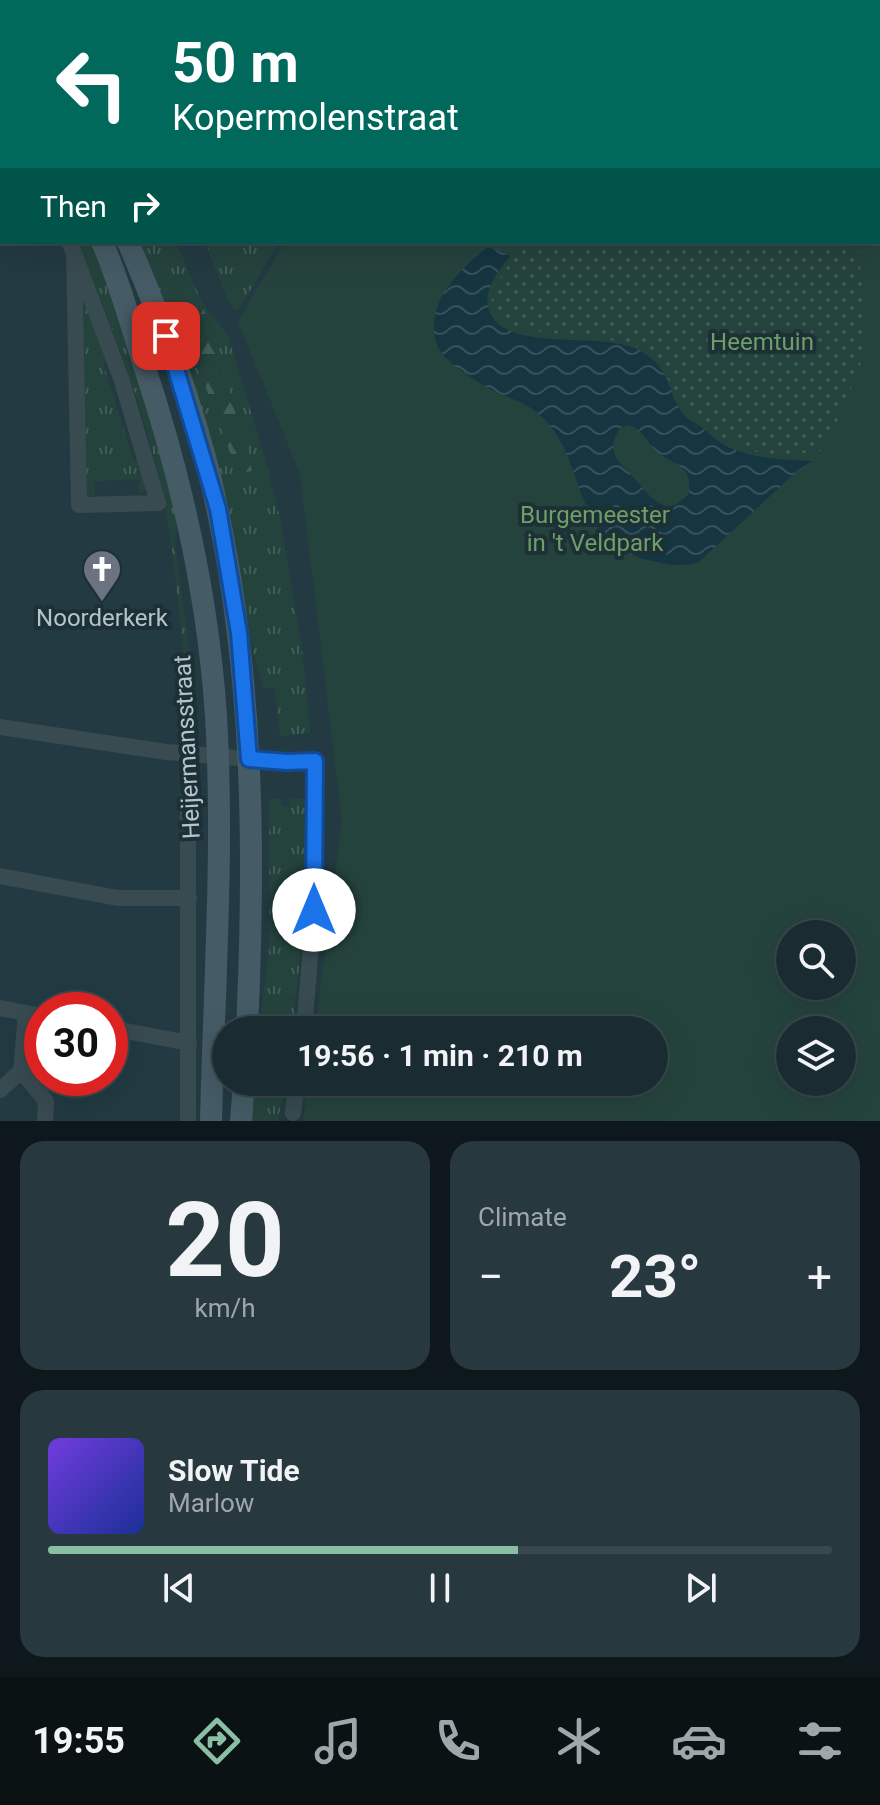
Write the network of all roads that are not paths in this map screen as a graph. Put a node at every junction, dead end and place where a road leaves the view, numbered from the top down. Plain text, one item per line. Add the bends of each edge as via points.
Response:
1 (103, 244) edge
2 (129, 244) edge
3 (71, 247) edge
4 (0, 727) edge
5 (217, 756) junction
6 (249, 759) junction
7 (188, 797) dead end
8 (0, 876) edge
9 (189, 898) junction
10 (0, 1008) edge
11 (24, 1012) edge
12 (247, 1016) edge
13 (305, 1016) edge
14 (128, 1031) edge
15 (189, 1043) junction
16 (24, 1058) edge
17 (21, 1071) junction
18 (0, 1090) edge
19 (243, 1096) edge
20 (295, 1096) edge
21 (293, 1113) dead end
22 (45, 1121) edge
23 (188, 1121) edge
24 (211, 1121) edge
25 (241, 1121) edge

1 - 5 main road, Heijermansstraat via 164,423 194,551 207,630
2 - 6 main road via 158,311 218,509 239,633
3 - 3 street via 79,505 158,503 121,378
4 - 5 street
5 - 6 street
5 - 24 main road, Heijermansstraat
6 - 12 main road
6 - 13 street via 315,761 314,910
7 - 9 street, Heijermansstraat
8 - 9 street via 118,898
9 - 15 street, Heijermansstraat
10 - 11 street
14 - 15 street
15 - 23 street, Heijermansstraat
16 - 17 street
17 - 18 street
17 - 22 street via 46,1101
19 - 25 main road
20 - 21 street

